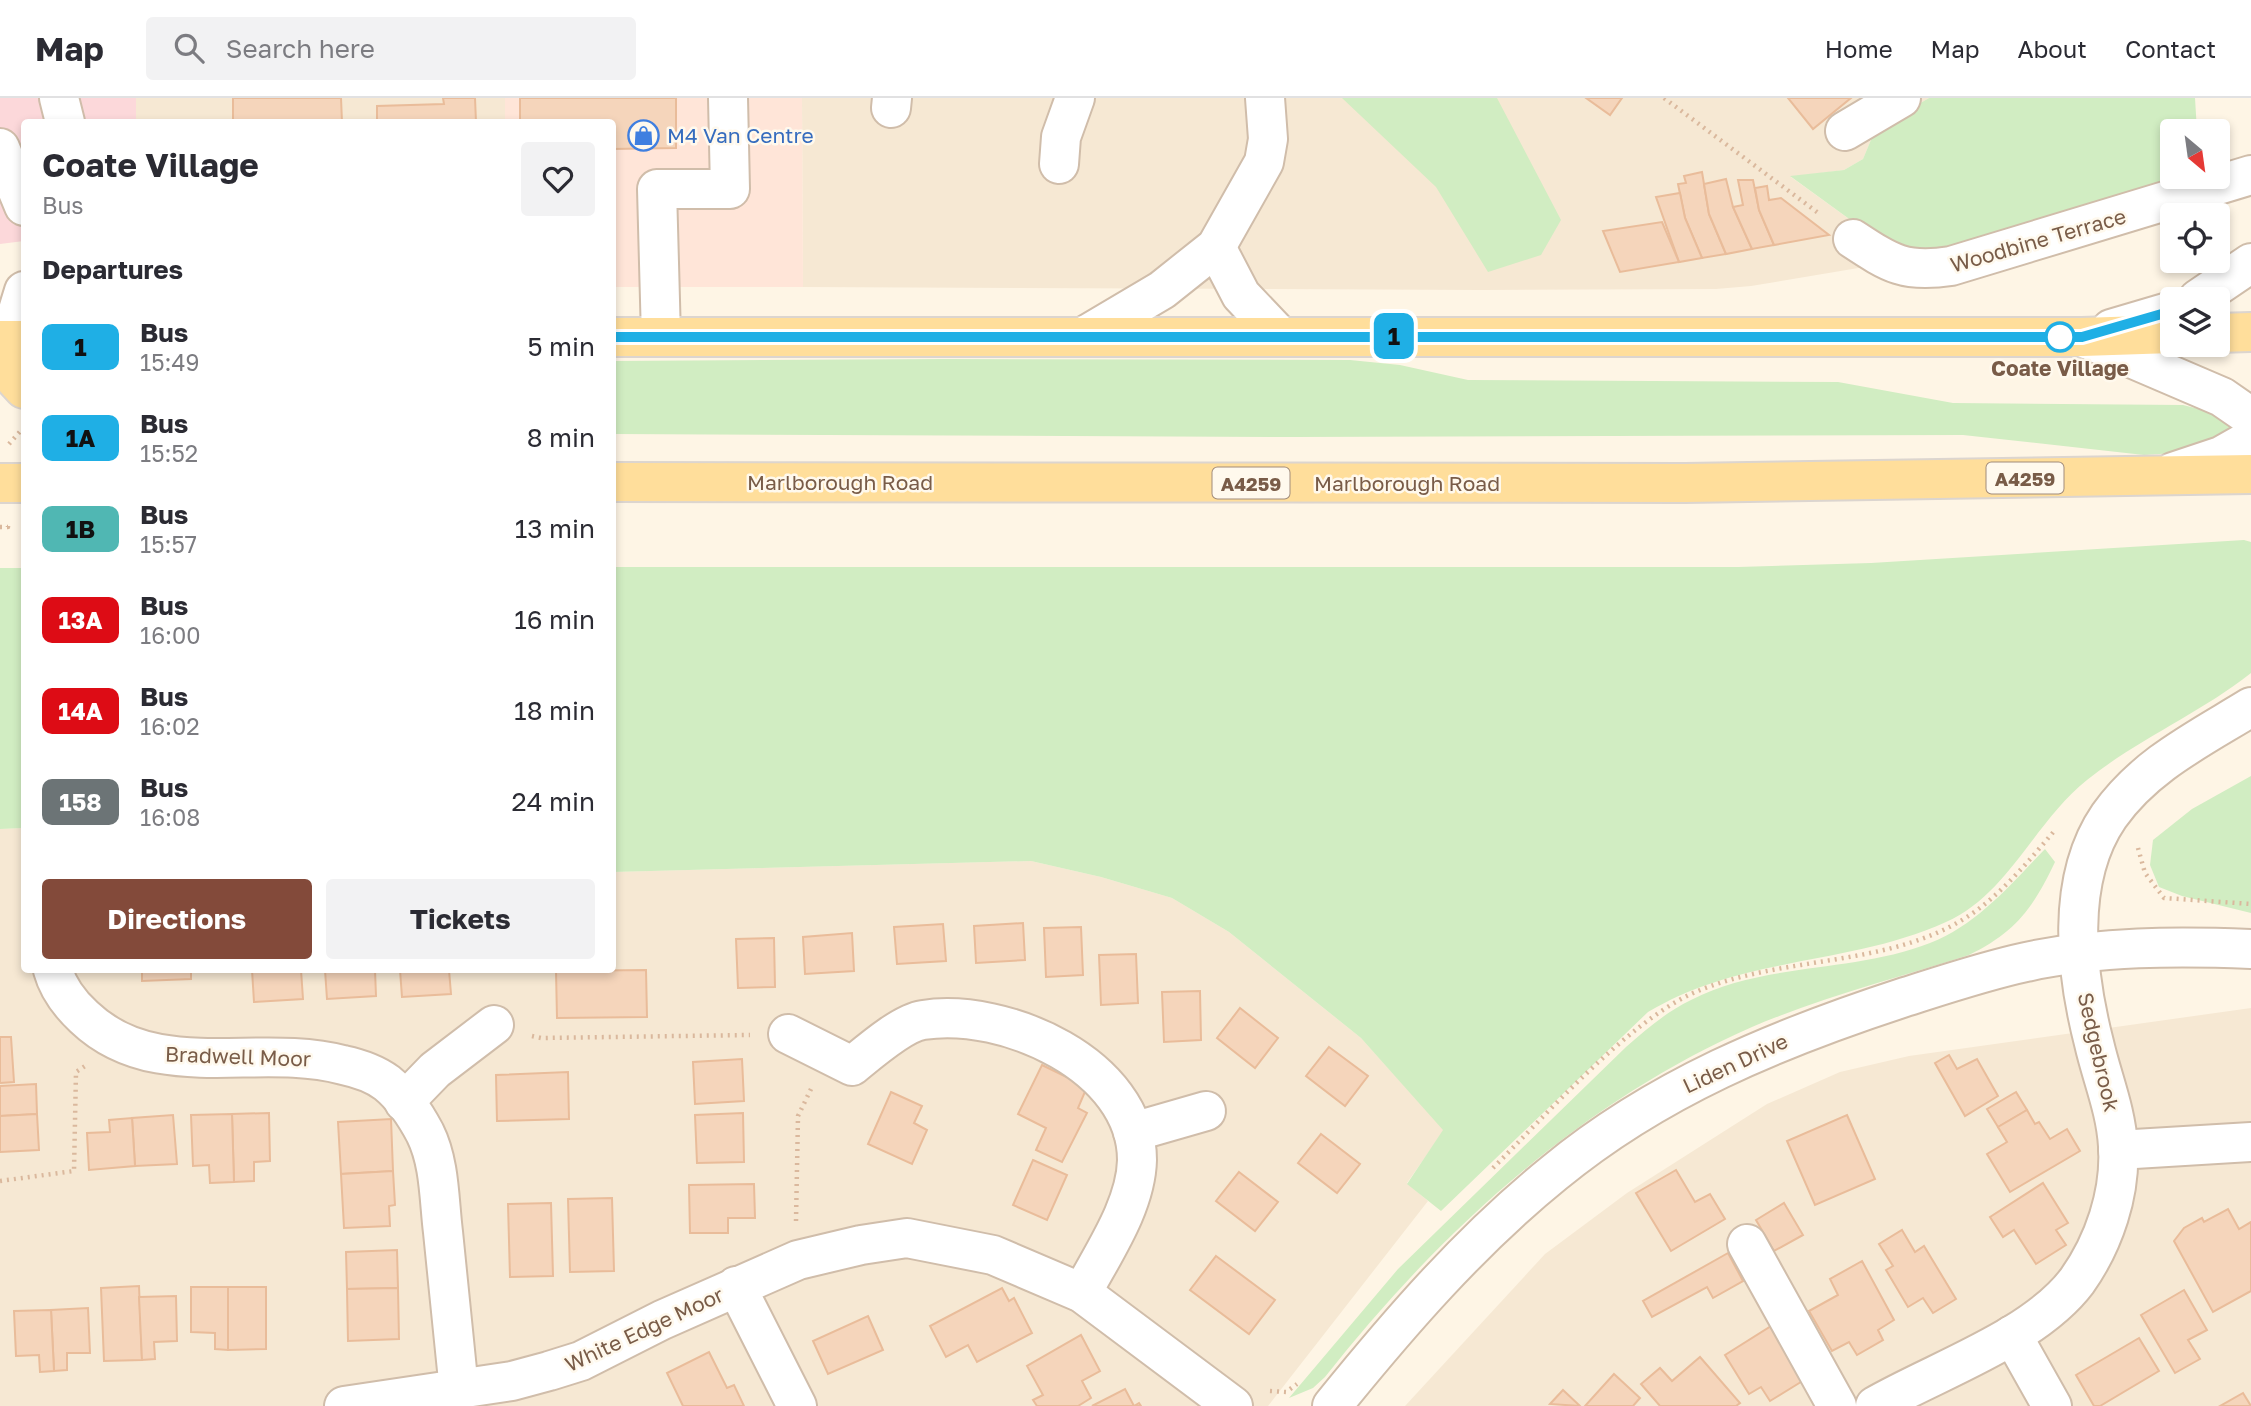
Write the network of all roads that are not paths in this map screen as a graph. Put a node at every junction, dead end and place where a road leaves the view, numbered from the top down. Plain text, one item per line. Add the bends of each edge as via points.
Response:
1 (59, 98) edge
2 (728, 98) edge
3 (1075, 98) edge
4 (1265, 98) edge
5 (1901, 98) edge
6 (64, 119) edge
7 (1845, 131) dead end
8 (0, 148) edge
9 (1059, 164) dead end
10 (2251, 175) edge
11 (21, 199) edge
12 (1853, 239) road end
13 (1216, 247) junction
14 (2251, 263) edge
15 (2216, 287) edge
16 (21, 300) edge
17 (2160, 314) edge
18 (2230, 332) edge
19 (2251, 332) edge
20 (2160, 334) edge
21 (1086, 335) junction
22 (1279, 335) junction
23 (616, 337) edge
24 (661, 337) junction
25 (2082, 337) junction
26 (6, 346) edge
27 (21, 382) edge
28 (2251, 417) edge
29 (3, 465) edge
30 (2249, 467) edge
31 (21, 480) edge
32 (616, 482) edge
33 (2251, 707) edge
34 (2251, 949) edge
35 (2078, 954) junction
36 (53, 973) edge
37 (494, 1025) road end
38 (788, 1034) road end
39 (404, 1102) junction
40 (1206, 1111) dead end
41 (1133, 1132) junction
42 (2251, 1142) edge
43 (2118, 1150) junction
44 (1746, 1244) dead end
45 (736, 1286) junction
46 (1082, 1293) junction
47 (2012, 1335) junction
48 (459, 1390) junction
49 (344, 1406) edge
50 (797, 1406) edge
51 (1233, 1406) edge
52 (1332, 1406) edge
53 (1837, 1406) edge
54 (1875, 1406) edge
55 (2052, 1406) edge

1 - 6 street
2 - 24 street via 730,189 657,189
3 - 9 street via 1061,136
4 - 13 street via 1268,139 1264,162
5 - 7 street
8 - 11 street
10 - 12 street, Woodbine Terrace via 1951,267 1905,269
13 - 21 street via 1162,290
13 - 22 street via 1241,295
14 - 15 street
16 - 26 street
17 - 25 street
18 - 19 main road
20 - 25 main road
21 - 22 main road
21 - 24 main road
22 - 25 main road
23 - 24 main road
25 - 28 street via 2222,397
26 - 27 main road
29 - 31 main road
30 - 32 main road, Marlborough Road / A4259 via 2160,476 1685,483
33 - 35 street, Sedgebrook via 2171,755 2109,818 2084,878
34 - 35 street, Liden Drive
35 - 43 street, Sedgebrook
35 - 52 street, Liden Drive via 1990,971 1808,1030 1742,1056 1646,1107 1554,1172 1475,1244 1405,1315
36 - 39 street, Bradwell Moor via 75,1009 120,1043 154,1054 202,1058 319,1058 358,1068 386,1082
37 - 39 street via 435,1070
38 - 41 street via 852,1066 920,1020 962,1019 999,1027 1056,1046 1084,1064 1123,1106
39 - 48 street, Bradwell Moor via 435,1158
40 - 41 street
41 - 46 street via 1137,1160 1132,1187 1119,1223
42 - 43 street
43 - 47 street, Sedgebrook via 2113,1201 2096,1250 2053,1307
44 - 53 street
45 - 46 street, White Edge Moor via 798,1260 907,1238 993,1255
45 - 48 street, White Edge Moor via 581,1361 512,1381
45 - 50 street, White Edge Moor
46 - 51 street, White Edge Moor
47 - 54 street, Sedgebrook
47 - 55 street
48 - 49 street, White Edge Moor

